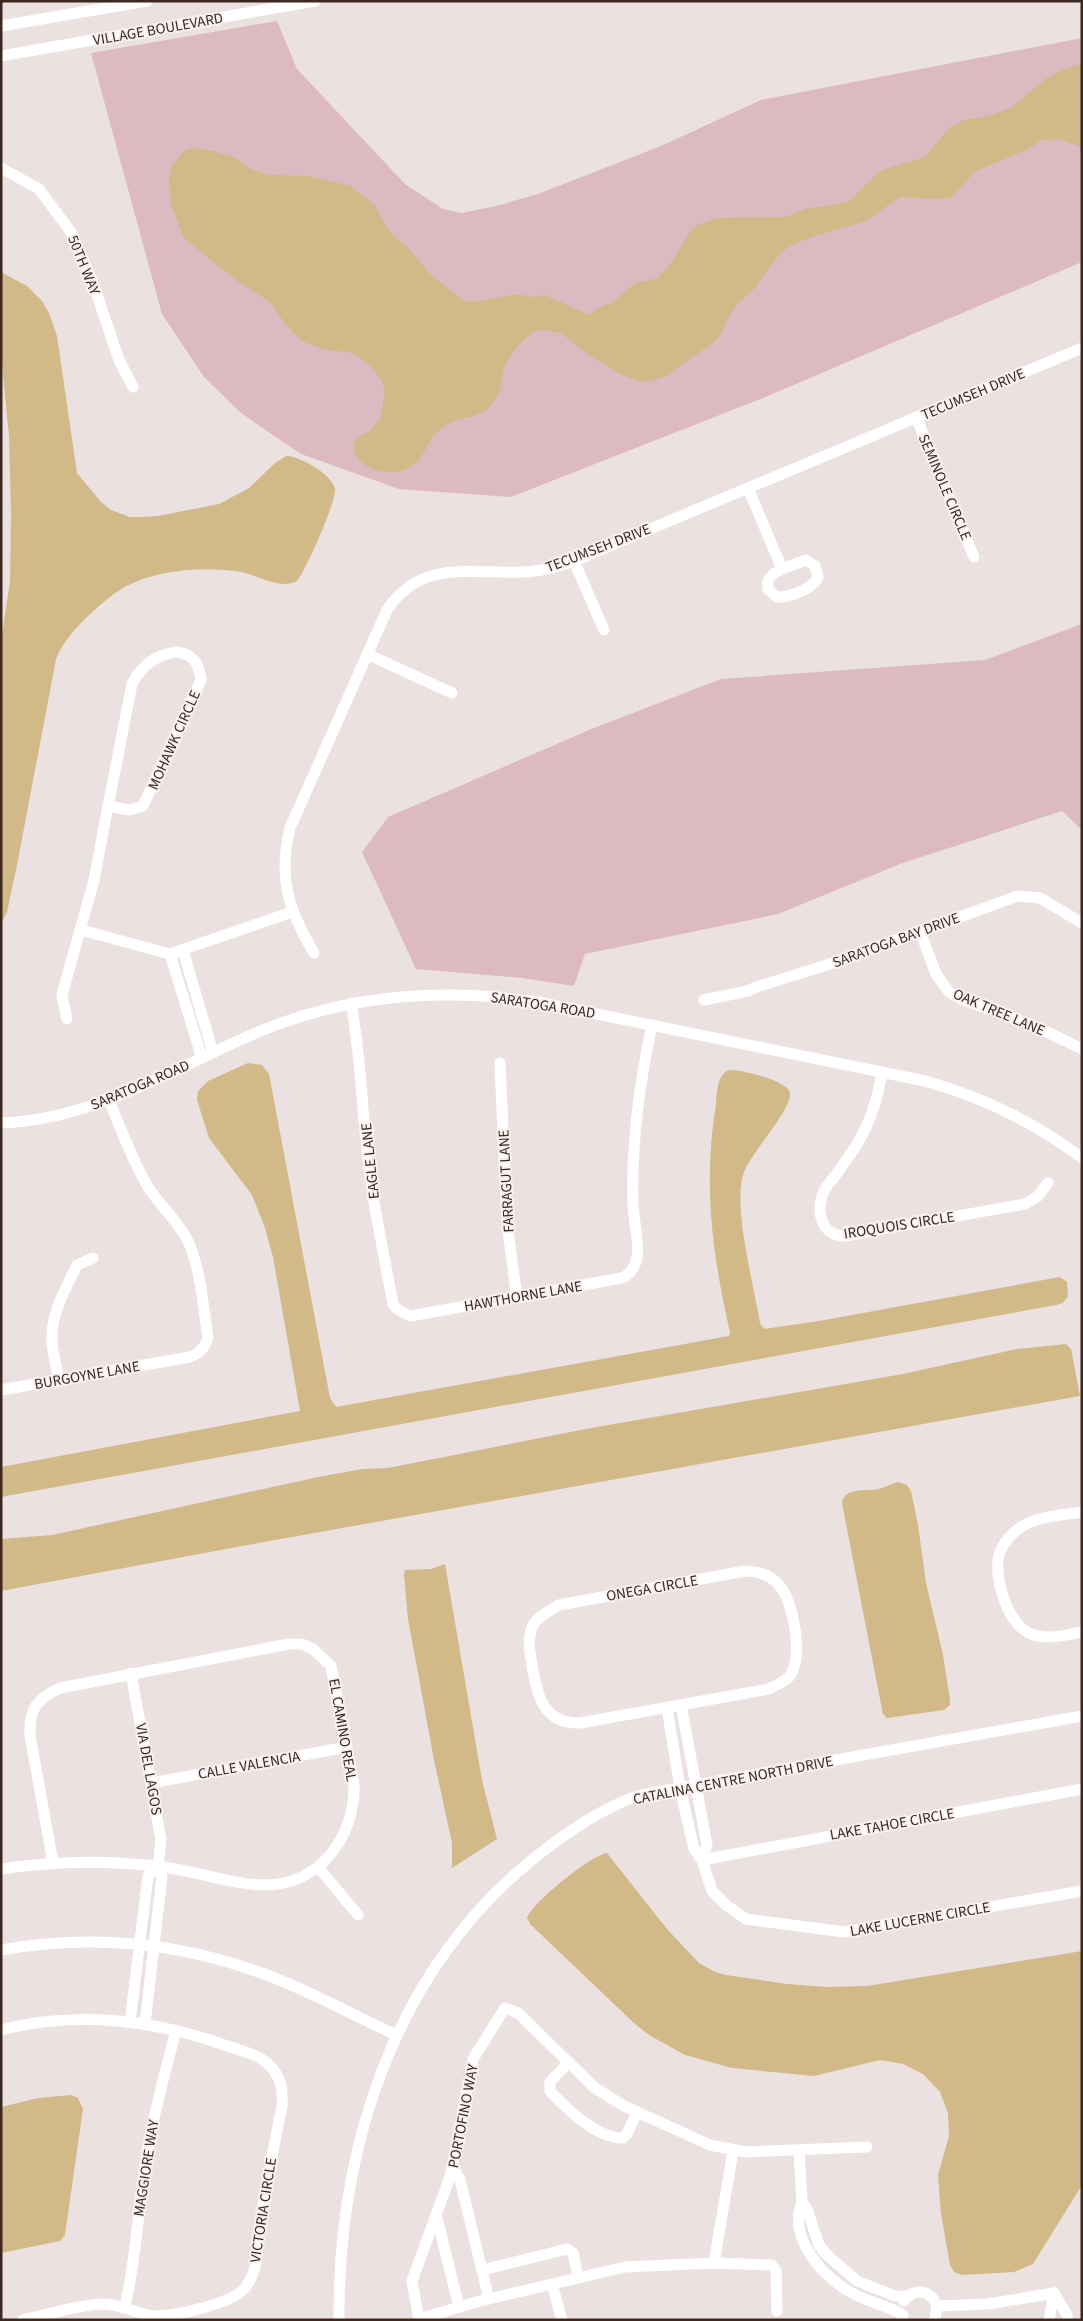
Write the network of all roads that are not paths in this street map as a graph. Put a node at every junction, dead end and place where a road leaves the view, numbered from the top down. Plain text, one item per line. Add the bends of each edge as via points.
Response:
1 (147, 1) edge
2 (315, 1) edge
3 (1, 26) edge
4 (1, 56) edge
5 (1, 168) edge
6 (1082, 348) edge
7 (133, 387) dead end
8 (916, 417) junction
9 (748, 488) junction
10 (974, 557) dead end
11 (574, 561) junction
12 (782, 569) dead end
13 (604, 630) dead end
14 (367, 654) junction
15 (452, 693) dead end
16 (108, 806) junction
17 (292, 912) junction
18 (1082, 923) edge
19 (81, 930) junction
20 (920, 931) junction
21 (183, 950) junction
22 (314, 952) dead end
23 (170, 954) junction
24 (704, 1000) dead end
25 (351, 1004) junction
26 (67, 1020) dead end
27 (652, 1025) junction
28 (1082, 1049) edge
29 (213, 1053) junction
30 (202, 1058) junction
31 (500, 1063) dead end
32 (882, 1072) junction
33 (109, 1100) junction
34 (1, 1123) edge
35 (1082, 1158) edge
36 (1048, 1183) dead end
37 (93, 1258) dead end
38 (517, 1298) junction
39 (403, 1313) joint
40 (58, 1380) junction
41 (1, 1390) edge
42 (1082, 1512) edge
43 (1082, 1632) edge
44 (131, 1673) junction
45 (681, 1705) junction
46 (667, 1708) junction
47 (1082, 1716) edge
48 (348, 1747) junction
49 (151, 1783) junction
50 (696, 1784) junction
51 (680, 1788) junction
52 (1082, 1789) edge
53 (702, 1860) junction
54 (53, 1863) junction
55 (158, 1866) junction
56 (318, 1867) junction
57 (1, 1869) edge
58 (1082, 1891) edge
59 (358, 1915) dead end
60 (140, 1945) junction
61 (155, 1946) junction
62 (1, 1950) edge
63 (130, 2022) junction
64 (145, 2024) junction
65 (1, 2030) edge
66 (176, 2030) junction
67 (396, 2035) junction
68 (569, 2062) junction
69 (637, 2112) junction
70 (867, 2147) dead end
71 (799, 2150) junction
72 (733, 2151) junction
73 (453, 2166) junction
74 (802, 2202) junction
75 (436, 2214) junction
76 (819, 2245) junction
77 (807, 2252) junction
78 (714, 2263) junction
79 (482, 2270) junction
80 (578, 2277) junction
81 (552, 2284) junction
82 (1054, 2293) junction
83 (909, 2296) junction
84 (489, 2299) junction
85 (125, 2306) junction
86 (937, 2306) junction
87 (777, 2311) dead end
88 (453, 2312) edge
89 (904, 2318) edge
90 (419, 2319) edge
91 (23, 2320) edge
92 (339, 2320) edge
93 (562, 2320) edge
94 (935, 2320) edge
95 (1049, 2320) edge
96 (1068, 2320) edge

1 - 3 street, VILLAGE BOULEVARD
2 - 4 street, VILLAGE BOULEVARD
5 - 7 street, 50TH WAY via 39,189 72,232 119,360
6 - 8 street, TECUMSEH DRIVE
8 - 9 street, TECUMSEH DRIVE
8 - 10 street, SEMINOLE CIRCLE
9 - 11 street, TECUMSEH DRIVE
9 - 12 street
11 - 13 street
11 - 14 street, TECUMSEH DRIVE via 535,571 447,572 423,578 402,591 392,603
14 - 15 street
14 - 17 street, TECUMSEH DRIVE via 290,828 284,862
16 - 16 street, MOHAWK CIRCLE via 128,697 135,677 162,655 176,652 190,656 200,667 201,680 147,801 137,810
16 - 19 street, MOHAWK CIRCLE
17 - 21 street
17 - 22 street, TECUMSEH DRIVE
18 - 20 street, SARATOGA BAY DRIVE via 1047,901 1026,895
19 - 23 street
19 - 26 street, MOHAWK CIRCLE via 62,995
20 - 24 street, SARATOGA BAY DRIVE via 748,991
20 - 28 street, OAK TREE LANE via 936,974 949,992
21 - 23 street
21 - 29 street
23 - 30 street
25 - 27 street, SARATOGA ROAD via 415,995 473,994 538,1002
25 - 29 street, SARATOGA ROAD via 294,1019
25 - 39 street, EAGLE LANE via 361,1064 375,1206 393,1304
27 - 32 street, SARATOGA ROAD
27 - 38 street, HAWTHORNE LANE via 636,1104 633,1138 637,1264 622,1278
29 - 30 street, SARATOGA ROAD
30 - 33 street, SARATOGA ROAD
31 - 38 street, FARRAGUT LANE via 507,1223
32 - 35 street, SARATOGA ROAD via 954,1089 986,1101 1039,1128
32 - 36 street, IROQUOIS CIRCLE via 867,1126 856,1147 827,1185 821,1200 822,1221 832,1233 846,1236 1025,1204 1037,1197
33 - 34 street, SARATOGA ROAD via 45,1119
33 - 40 street, BURGOYNE LANE via 142,1176 190,1245 208,1337 202,1350 196,1354
37 - 40 street via 77,1264 54,1318 52,1334
38 - 39 street, HAWTHORNE LANE via 417,1316
40 - 41 street, BURGOYNE LANE
42 - 43 street via 1023,1526 1007,1540 998,1558 1009,1613 1021,1627 1046,1637
44 - 48 street, EL CAMINO REAL via 302,1644 318,1652 331,1666
44 - 49 street, VIA DEL LAGOS
44 - 54 street, EL CAMINO REAL via 60,1688 46,1695 35,1706 29,1719
45 - 46 street, ONEGA CIRCLE
45 - 46 street, ONEGA CIRCLE via 769,1689 789,1676 798,1651 789,1598 768,1576 745,1571 558,1605 542,1615 533,1626 528,1642 537,1694 542,1706 560,1720 580,1723
45 - 50 street
46 - 51 street
47 - 50 street, CATALINA CENTRE NORTH DRIVE
48 - 49 street, CALLE VALENCIA
48 - 56 street, EL CAMINO REAL via 354,1784 352,1813 342,1840
49 - 55 street, VIA DEL LAGOS via 160,1833
50 - 51 street, CATALINA CENTRE NORTH DRIVE
50 - 53 street, LAKE LUCERNE CIRCLE via 707,1845
51 - 53 street, LAKE LUCERNE CIRCLE via 694,1849
51 - 67 street, CATALINA CENTRE NORTH DRIVE via 623,1801 566,1834 513,1875 446,1949
52 - 53 street, LAKE TAHOE CIRCLE
53 - 58 street, LAKE LUCERNE CIRCLE via 712,1891 746,1919 844,1932
54 - 55 street, EL CAMINO REAL
54 - 57 street, EL CAMINO REAL
55 - 56 street, EL CAMINO REAL via 264,1885 293,1880
55 - 60 street, VIA DEL LAGOS via 148,1876
55 - 61 street, VIA DEL LAGOS via 162,1876
56 - 59 street
60 - 61 street
60 - 62 street via 82,1942
60 - 63 street
61 - 64 street
61 - 67 street via 202,1954 266,1974
63 - 64 street, VICTORIA CIRCLE
63 - 65 street, VICTORIA CIRCLE via 74,2020
64 - 66 street, VICTORIA CIRCLE
66 - 85 street, MAGGIORE WAY via 145,2162 133,2271
66 - 85 street, VICTORIA CIRCLE via 264,2061 272,2067 281,2084 282,2106 256,2263 245,2288 220,2303 156,2316
67 - 92 street, CATALINA CENTRE NORTH DRIVE via 369,2106 351,2179 340,2254
68 - 69 street, PORTOFINO WAY via 595,2088
68 - 69 street via 550,2082 550,2091 584,2122 623,2138
68 - 73 street, PORTOFINO WAY via 518,2013 505,2008 473,2059
69 - 72 street, PORTOFINO WAY via 697,2140
70 - 71 street, PORTOFINO WAY
71 - 72 street, PORTOFINO WAY
71 - 74 street
72 - 78 street
73 - 75 street, PORTOFINO WAY
73 - 79 street via 460,2180
74 - 76 street
74 - 77 street via 798,2221
75 - 88 street
75 - 90 street, PORTOFINO WAY via 412,2282
76 - 77 street
76 - 83 street via 857,2281 895,2296
77 - 89 street via 851,2293 892,2308
78 - 80 street, PORTOFINO WAY via 643,2265
78 - 87 street, PORTOFINO WAY via 772,2265 776,2271
79 - 80 street via 567,2249 572,2252
79 - 84 street
80 - 81 street, PORTOFINO WAY
81 - 84 street, PORTOFINO WAY
81 - 93 street
82 - 86 street via 988,2304
82 - 95 street
82 - 96 street
83 - 86 street via 924,2292 933,2298
83 - 89 street via 903,2306
84 - 88 street, PORTOFINO WAY
85 - 91 street, VICTORIA CIRCLE via 101,2304
86 - 94 street
88 - 90 street, PORTOFINO WAY

